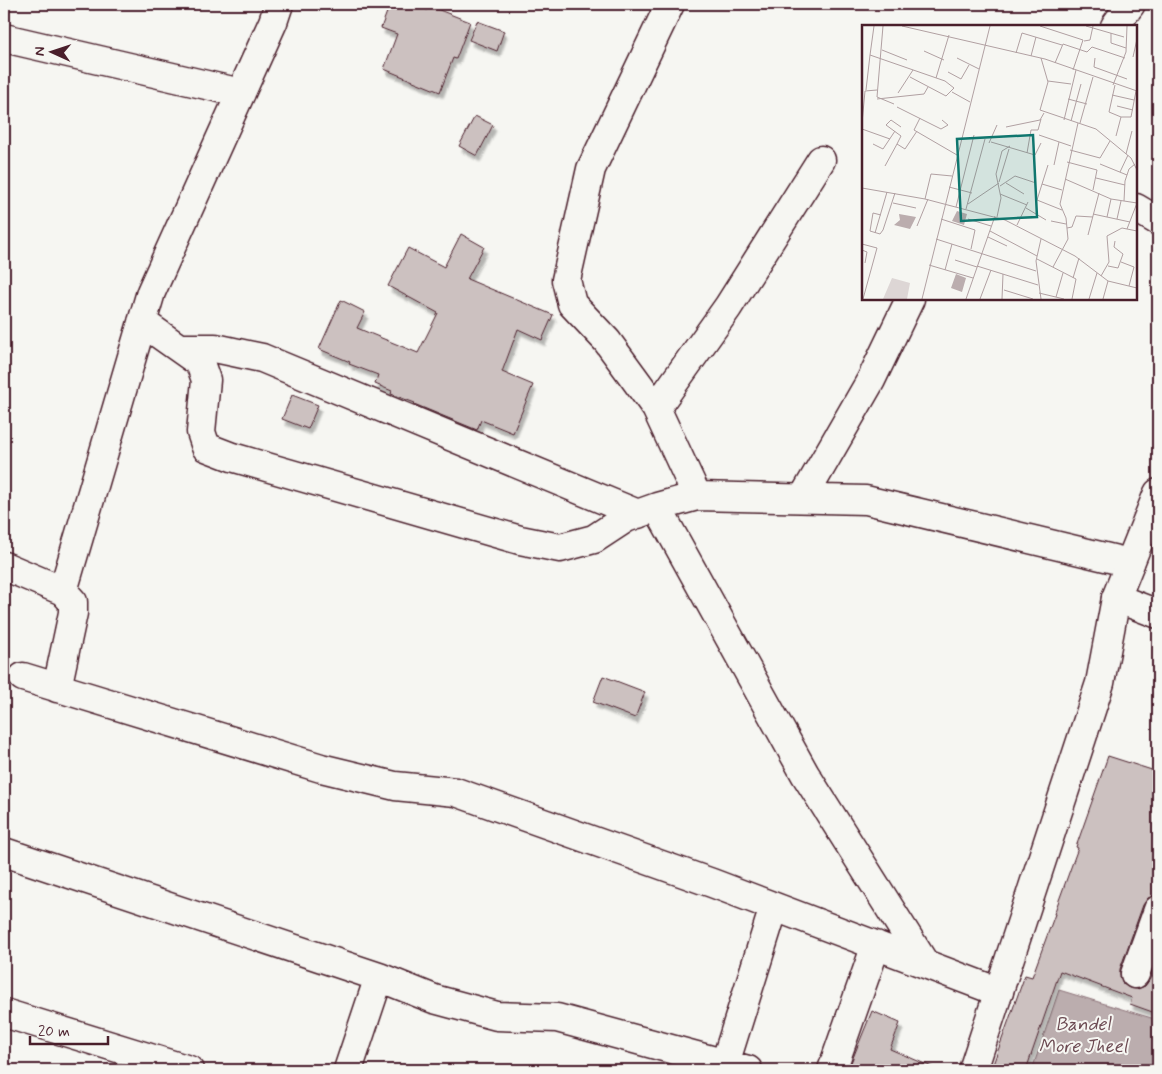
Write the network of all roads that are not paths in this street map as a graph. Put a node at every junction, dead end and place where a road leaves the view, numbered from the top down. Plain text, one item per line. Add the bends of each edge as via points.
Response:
1 (279, 4) edge
2 (670, 4) edge
3 (1131, 4) edge
4 (1116, 25) edge
5 (4, 38) edge
6 (241, 93) junction
7 (821, 160) dead end
8 (1137, 209) edge
9 (1158, 221) edge
10 (910, 300) edge
11 (142, 322) junction
12 (180, 348) junction
13 (656, 408) junction
14 (1158, 493) edge
15 (697, 496) junction
16 (803, 498) junction
17 (647, 510) junction
18 (1130, 563) junction
19 (4, 566) edge
20 (63, 591) junction
21 (1116, 598) junction
22 (1158, 614) edge
23 (23, 677) dead end
24 (57, 688) junction
25 (4, 852) edge
26 (774, 907) junction
27 (1158, 910) edge
28 (876, 945) junction
29 (925, 964) junction
30 (1135, 974) dead end
31 (379, 977) junction
32 (999, 992) junction
33 (4, 1013) edge
34 (732, 1068) edge
35 (189, 1070) edge
36 (348, 1070) edge
37 (832, 1070) edge
38 (973, 1070) edge

1 - 6 street
2 - 13 street via 591,169 566,280 572,304 607,341
3 - 4 street
5 - 6 street
6 - 11 street via 151,292
7 - 13 street via 728,307
8 - 9 street
10 - 16 street via 872,380
11 - 12 street
11 - 20 street
12 - 17 street via 215,348 262,358
12 - 17 street via 200,363 206,380 201,432 206,447 232,457 520,540 560,548 594,539 626,518
13 - 15 street
14 - 18 street
15 - 16 street
15 - 17 street
16 - 18 street via 866,500
17 - 29 street via 804,774
18 - 21 street
19 - 20 street
20 - 24 street via 73,602 73,613
21 - 22 street
21 - 32 street via 1100,683
23 - 24 street
24 - 26 street via 321,768 395,786 456,792
25 - 31 street
26 - 28 street
26 - 34 street
27 - 30 street
28 - 29 street
28 - 37 street
29 - 32 street
31 - 34 street via 434,999 497,1016 558,1018
31 - 36 street
32 - 38 street
33 - 35 street

